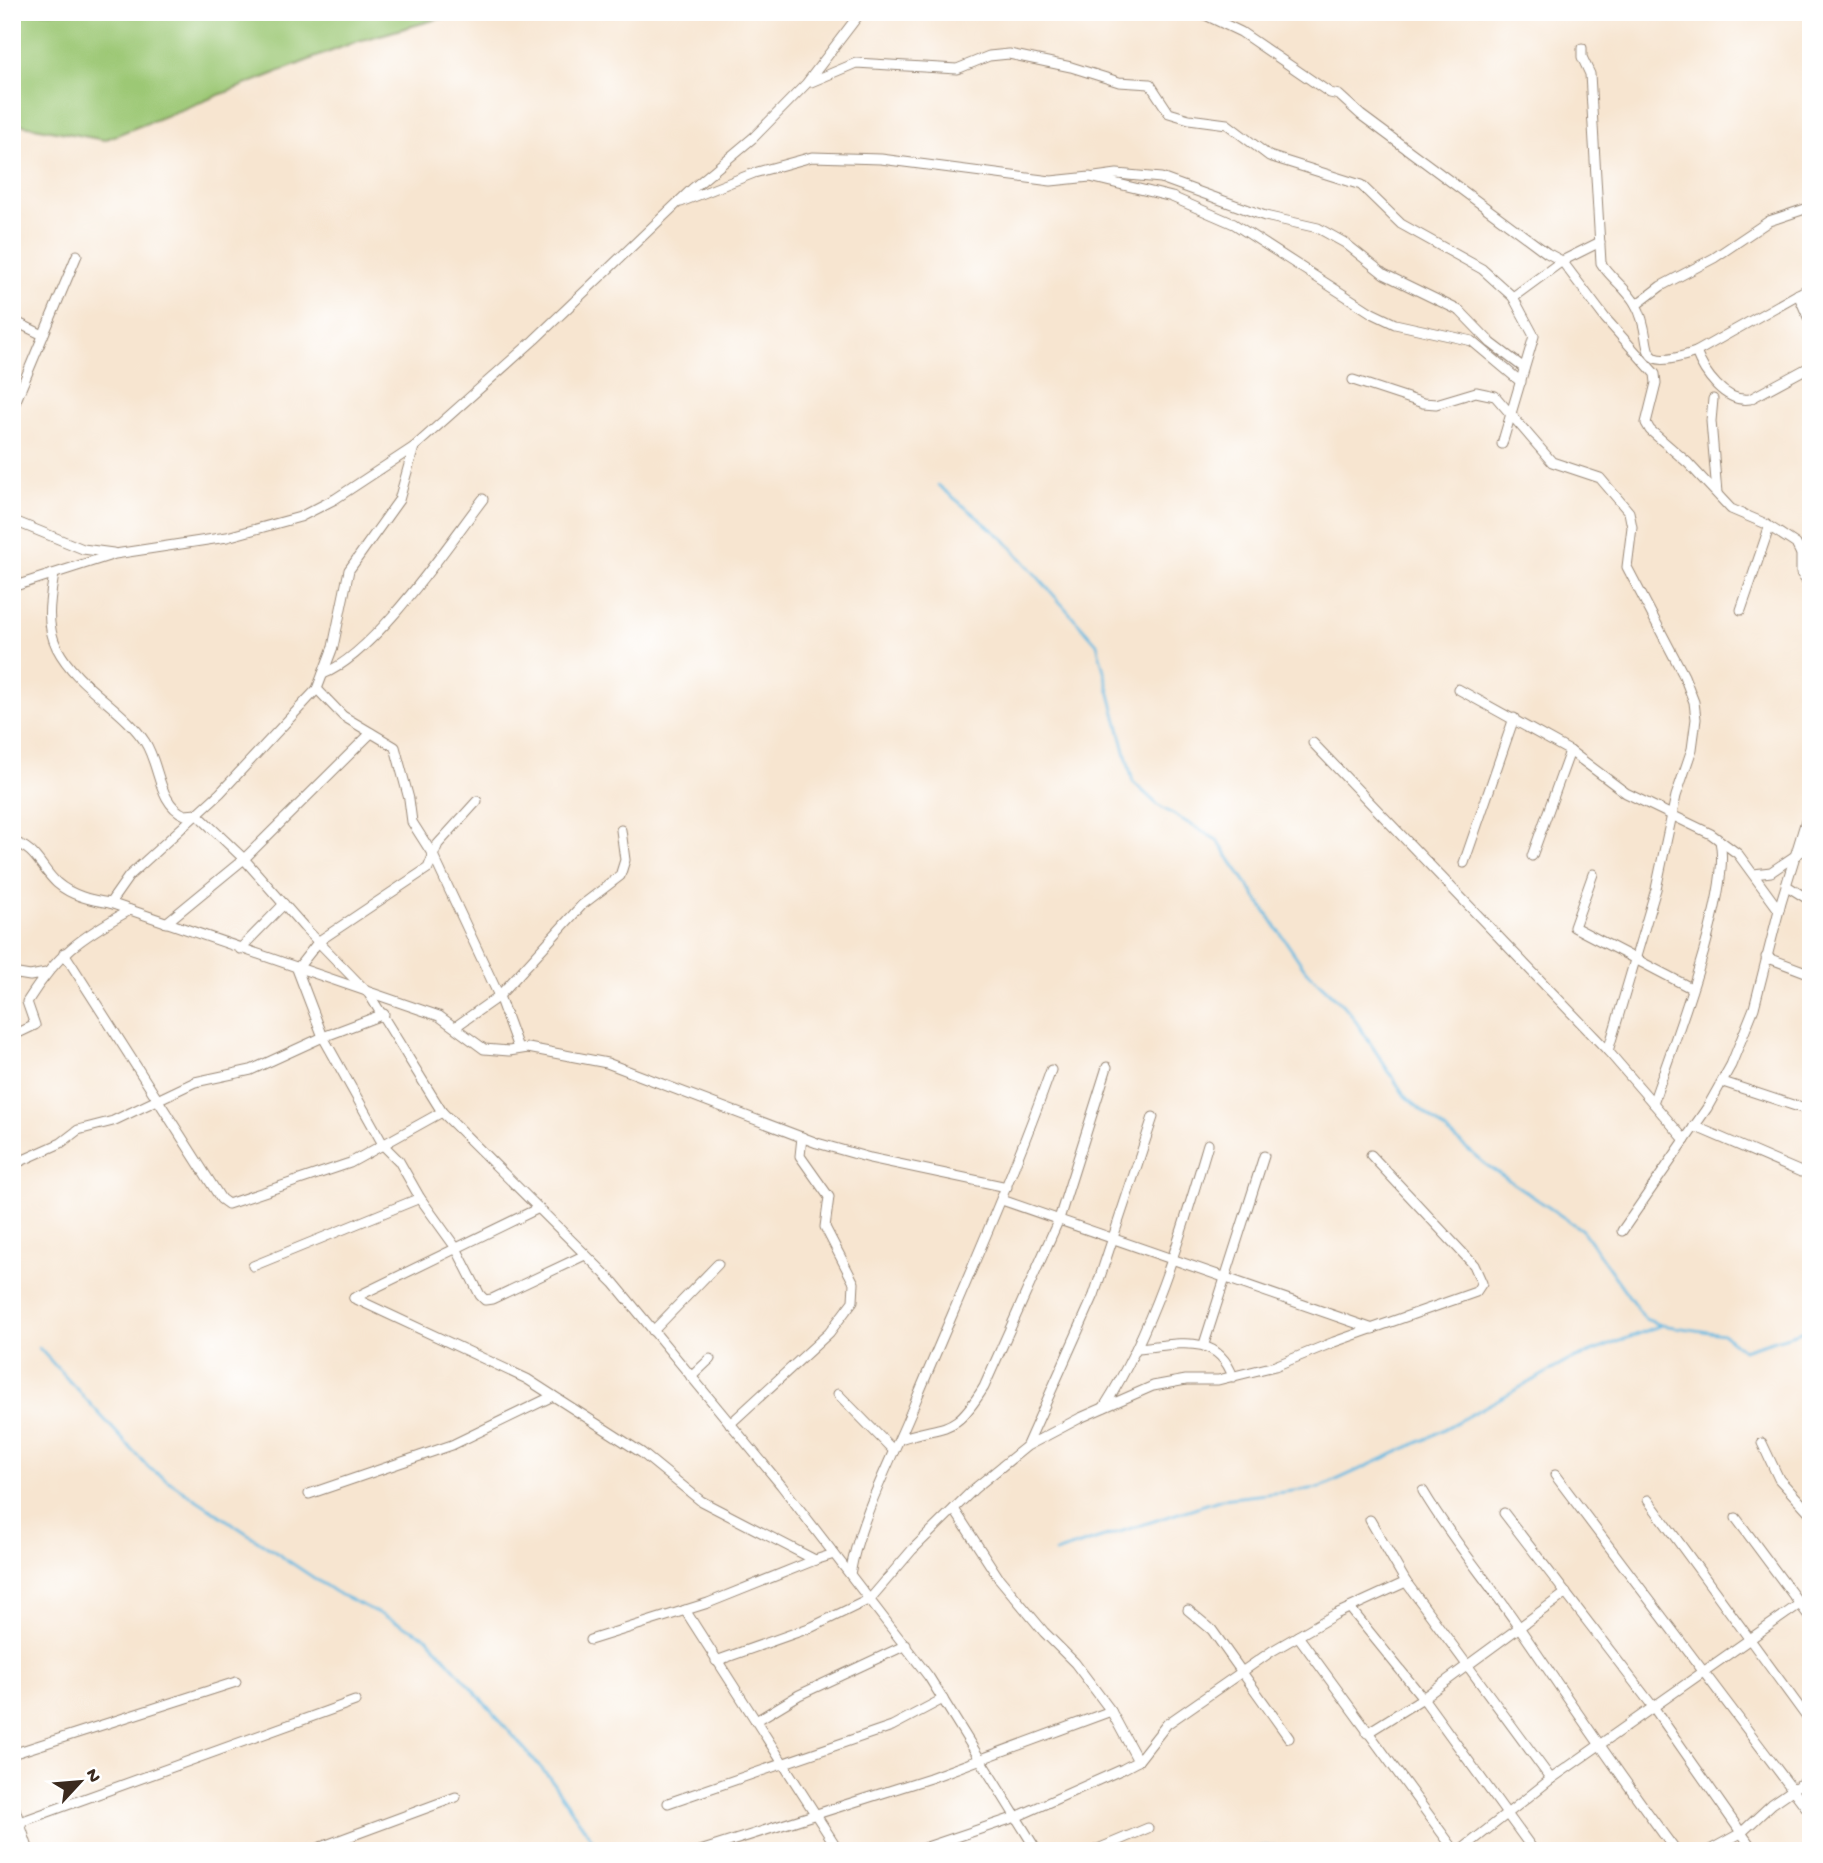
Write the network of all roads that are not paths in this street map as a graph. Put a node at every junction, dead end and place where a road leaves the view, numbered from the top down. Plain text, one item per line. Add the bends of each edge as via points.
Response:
1 (861, 12) edge
2 (1199, 12) edge
3 (1582, 48) dead end
4 (806, 84) junction
5 (1093, 177) junction
6 (676, 203) junction
7 (1811, 207) edge
8 (1600, 242) junction
9 (77, 255) dead end
10 (1562, 261) junction
11 (1811, 287) edge
12 (1798, 294) junction
13 (1513, 297) junction
14 (1636, 305) junction
15 (12, 320) edge
16 (1811, 324) edge
17 (43, 335) junction
18 (1696, 352) junction
19 (1811, 366) edge
20 (1524, 368) junction
21 (1353, 380) dead end
22 (1521, 382) junction
23 (16, 389) edge
24 (1713, 399) dead end
25 (12, 410) edge
26 (1510, 416) junction
27 (1502, 444) dead end
28 (414, 447) junction
29 (1717, 493) junction
30 (483, 499) dead end
31 (12, 520) edge
32 (1769, 528) junction
33 (1811, 538) edge
34 (115, 554) junction
35 (1801, 554) junction
36 (54, 574) junction
37 (12, 587) edge
38 (1811, 588) edge
39 (1741, 610) dead end
40 (323, 674) junction
41 (317, 689) junction
42 (1458, 689) dead end
43 (1514, 718) junction
44 (371, 733) junction
45 (1313, 743) dead end
46 (1570, 751) junction
47 (477, 801) dead end
48 (1811, 804) edge
49 (197, 814) junction
50 (1673, 816) junction
51 (621, 830) dead end
52 (1720, 841) junction
53 (12, 842) edge
54 (1811, 845) edge
55 (1797, 854) junction
56 (433, 856) junction
57 (1532, 856) dead end
58 (244, 859) junction
59 (1464, 863) dead end
60 (1593, 874) dead end
61 (1754, 874) junction
62 (1787, 886) junction
63 (1811, 901) edge
64 (110, 903) junction
65 (284, 904) junction
66 (130, 910) junction
67 (1779, 910) junction
68 (166, 923) junction
69 (319, 941) junction
70 (240, 949) junction
71 (64, 953) junction
72 (1766, 957) junction
73 (1637, 959) junction
74 (297, 969) junction
75 (12, 973) edge
76 (46, 973) junction
77 (1811, 974) edge
78 (1691, 988) junction
79 (369, 994) junction
80 (499, 996) junction
81 (384, 1014) junction
82 (456, 1027) junction
83 (12, 1037) edge
84 (323, 1037) junction
85 (518, 1048) junction
86 (1608, 1051) junction
87 (1107, 1067) dead end
88 (1051, 1070) dead end
89 (1723, 1082) junction
90 (159, 1101) junction
91 (1653, 1103) junction
92 (1811, 1111) edge
93 (442, 1112) junction
94 (1153, 1117) dead end
95 (1694, 1126) junction
96 (802, 1137) junction
97 (1685, 1140) junction
98 (1208, 1144) dead end
99 (384, 1146) junction
100 (1371, 1155) dead end
101 (1264, 1156) dead end
102 (12, 1165) edge
103 (1801, 1172) dead end
104 (1007, 1187) junction
105 (419, 1198) junction
106 (1002, 1200) junction
107 (539, 1208) junction
108 (1059, 1219) junction
109 (1622, 1231) dead end
110 (1115, 1238) junction
111 (456, 1248) junction
112 (585, 1255) junction
113 (1173, 1257) junction
114 (718, 1264) dead end
115 (253, 1266) dead end
116 (1225, 1275) junction
117 (1373, 1329) junction
118 (653, 1331) junction
119 (1204, 1344) junction
120 (1138, 1348) junction
121 (710, 1359) dead end
122 (691, 1377) junction
123 (1233, 1377) junction
124 (838, 1394) dead end
125 (553, 1396) junction
126 (1104, 1407) junction
127 (730, 1424) junction
128 (900, 1439) junction
129 (1762, 1443) dead end
130 (1027, 1447) junction
131 (894, 1451) junction
132 (1555, 1475) dead end
133 (1423, 1492) dead end
134 (309, 1493) dead end
135 (1648, 1500) dead end
136 (954, 1509) junction
137 (1504, 1513) dead end
138 (1811, 1514) edge
139 (1736, 1518) dead end
140 (1370, 1520) dead end
141 (834, 1553) junction
142 (816, 1560) junction
143 (850, 1574) junction
144 (1406, 1583) junction
145 (1566, 1593) junction
146 (1811, 1596) edge
147 (870, 1599) junction
148 (1799, 1604) junction
149 (1350, 1608) junction
150 (685, 1610) junction
151 (1188, 1610) dead end
152 (1811, 1619) edge
153 (1519, 1627) junction
154 (1298, 1636) junction
155 (590, 1640) dead end
156 (1750, 1640) junction
157 (906, 1645) junction
158 (716, 1661) junction
159 (1467, 1666) junction
160 (1703, 1674) junction
161 (1241, 1675) junction
162 (236, 1682) dead end
163 (1423, 1698) junction
164 (943, 1699) junction
165 (355, 1701) dead end
166 (1654, 1708) junction
167 (1111, 1711) junction
168 (756, 1721) junction
169 (1811, 1723) edge
170 (1367, 1733) junction
171 (1289, 1738) dead end
172 (1600, 1744) junction
173 (12, 1754) edge
174 (982, 1759) junction
175 (1138, 1760) junction
176 (783, 1764) junction
177 (1811, 1777) edge
178 (1550, 1779) junction
179 (1791, 1788) junction
180 (456, 1797) dead end
181 (12, 1800) edge
182 (668, 1803) dead end
183 (1507, 1813) junction
184 (1811, 1814) edge
185 (815, 1816) junction
186 (1016, 1817) junction
187 (16, 1824) edge
188 (1149, 1828) dead end
189 (1741, 1833) junction
190 (29, 1851) edge
191 (310, 1851) edge
192 (700, 1851) edge
193 (839, 1851) edge
194 (915, 1851) edge
195 (1037, 1851) edge
196 (1093, 1851) edge
197 (1458, 1851) edge
198 (1535, 1851) edge
199 (1676, 1851) edge
200 (1708, 1851) edge
201 (1754, 1851) edge

1 - 4 street
2 - 10 street via 1241,32 1280,62 1339,95 1524,239
3 - 8 street via 1581,57 1590,74
4 - 6 street via 754,137
4 - 13 street via 856,63 957,69 1000,54 1058,63 1119,82 1148,83 1169,113 1227,124 1269,156 1361,185 1401,224 1482,268
5 - 6 street via 1051,181 881,159 812,157
5 - 20 street via 1161,178 1265,216 1318,228 1384,274 1460,311
5 - 22 street via 1172,197 1234,224 1372,313 1395,324 1472,341
6 - 28 street
7 - 14 street via 1769,221
8 - 10 street
8 - 14 street via 1601,263
9 - 17 street
10 - 13 street
10 - 29 street via 1655,374 1646,423 1650,430
11 - 12 street
12 - 16 street
12 - 18 street
13 - 20 street via 1534,336
14 - 18 street via 1646,345 1657,359 1667,362
15 - 17 street
17 - 23 street
18 - 19 street via 1707,373 1740,400
20 - 22 street
21 - 26 street via 1423,404 1483,393 1495,396
22 - 26 street
23 - 25 street
24 - 29 street
26 - 27 street
26 - 50 street via 1552,462 1600,478 1629,512 1632,527 1627,567 1695,702 1692,749
28 - 34 street via 300,517 227,537
28 - 40 street via 399,500 349,570 340,624
29 - 32 street via 1731,509
30 - 40 street via 384,627 342,665
31 - 34 street via 83,549
32 - 35 street via 1796,544
32 - 39 street
33 - 35 street
34 - 36 street
35 - 38 street via 1801,573
36 - 37 street
36 - 49 street via 50,631 58,650 88,687 145,741 170,805 185,816
40 - 41 street
41 - 44 street via 343,716
41 - 49 street
42 - 43 street
43 - 46 street
43 - 59 street
44 - 56 street via 395,747 412,822
44 - 58 street
45 - 86 street
46 - 50 street via 1614,785
46 - 57 street
47 - 56 street via 438,844
48 - 55 street
49 - 58 street
49 - 64 street via 129,876
50 - 52 street
50 - 73 street
51 - 80 street via 625,860 620,876 582,905
52 - 61 street
52 - 78 street via 1723,863
53 - 64 street via 30,850 64,889
54 - 55 street
55 - 61 street via 1771,872
55 - 62 street
56 - 69 street via 423,872
56 - 80 street
58 - 65 street
58 - 68 street
60 - 73 street via 1574,927
61 - 67 street
62 - 63 street
62 - 67 street
64 - 66 street
65 - 69 street
65 - 70 street
66 - 68 street
66 - 71 street
67 - 72 street
68 - 70 street
69 - 74 street
69 - 79 street
70 - 74 street
71 - 76 street
71 - 90 street
72 - 77 street
72 - 89 street via 1754,1008
73 - 78 street
73 - 86 street
74 - 79 street
74 - 84 street
75 - 76 street
76 - 83 street via 27,1002 35,1025
78 - 91 street
79 - 81 street
79 - 82 street via 439,1016
80 - 82 street
80 - 85 street
81 - 84 street
81 - 93 street
82 - 85 street via 484,1049
84 - 90 street via 251,1070 195,1082
84 - 99 street
85 - 96 street via 607,1063
86 - 91 street
87 - 108 street
88 - 104 street
89 - 92 street
89 - 95 street
90 - 99 street via 228,1204 306,1180
90 - 102 street via 78,1130 61,1143
91 - 97 street
93 - 99 street
93 - 107 street
94 - 110 street
95 - 97 street
95 - 103 street
96 - 104 street via 870,1158
96 - 127 street via 800,1156 828,1197 824,1227 854,1283 853,1301 822,1341
97 - 109 street
98 - 113 street
99 - 105 street via 400,1161
100 - 117 street via 1474,1265 1482,1283 1476,1292 1459,1300
101 - 116 street
104 - 106 street
105 - 111 street
105 - 115 street
106 - 108 street
106 - 128 street
107 - 111 street
107 - 112 street
108 - 110 street
108 - 128 street via 971,1408 951,1427
110 - 113 street
110 - 130 street
111 - 112 street via 485,1300
111 - 125 street via 354,1298 527,1379
112 - 118 street
113 - 116 street
113 - 120 street
114 - 118 street
116 - 117 street
116 - 119 street
117 - 123 street
118 - 122 street
119 - 120 street
119 - 123 street via 1225,1360
120 - 126 street
121 - 122 street
122 - 127 street
123 - 126 street via 1161,1384
124 - 131 street
125 - 134 street via 452,1445
125 - 142 street via 642,1452 701,1501
126 - 130 street
127 - 141 street
128 - 131 street
129 - 138 street via 1779,1479
130 - 136 street
131 - 143 street via 858,1539
132 - 160 street
133 - 153 street via 1448,1534
135 - 156 street
136 - 147 street
136 - 167 street via 998,1577
137 - 145 street
139 - 148 street
140 - 144 street
141 - 142 street
141 - 143 street
142 - 150 street
143 - 147 street
144 - 149 street
144 - 159 street
145 - 153 street
145 - 166 street
146 - 148 street
147 - 157 street
147 - 158 street via 812,1627
148 - 152 street
148 - 156 street
149 - 154 street
149 - 163 street
150 - 155 street
150 - 158 street
151 - 161 street via 1212,1630
153 - 159 street
153 - 172 street
154 - 161 street
154 - 170 street
156 - 160 street
156 - 169 street
157 - 164 street
157 - 168 street via 799,1695
158 - 168 street
159 - 163 street
159 - 178 street
160 - 166 street
160 - 179 street
161 - 171 street
161 - 175 street via 1167,1724
162 - 173 street
163 - 170 street
163 - 183 street
164 - 174 street
164 - 176 street via 892,1726
165 - 187 street
166 - 172 street
166 - 189 street
167 - 174 street
167 - 175 street
168 - 176 street
170 - 197 street
172 - 178 street
172 - 199 street
174 - 185 street
174 - 186 street
175 - 186 street
176 - 182 street
176 - 185 street
177 - 179 street
178 - 183 street
179 - 184 street
179 - 189 street
180 - 191 street
181 - 187 street
183 - 197 street
183 - 198 street
185 - 192 street
185 - 193 street
186 - 194 street
186 - 195 street
187 - 190 street
188 - 196 street
189 - 200 street
189 - 201 street

